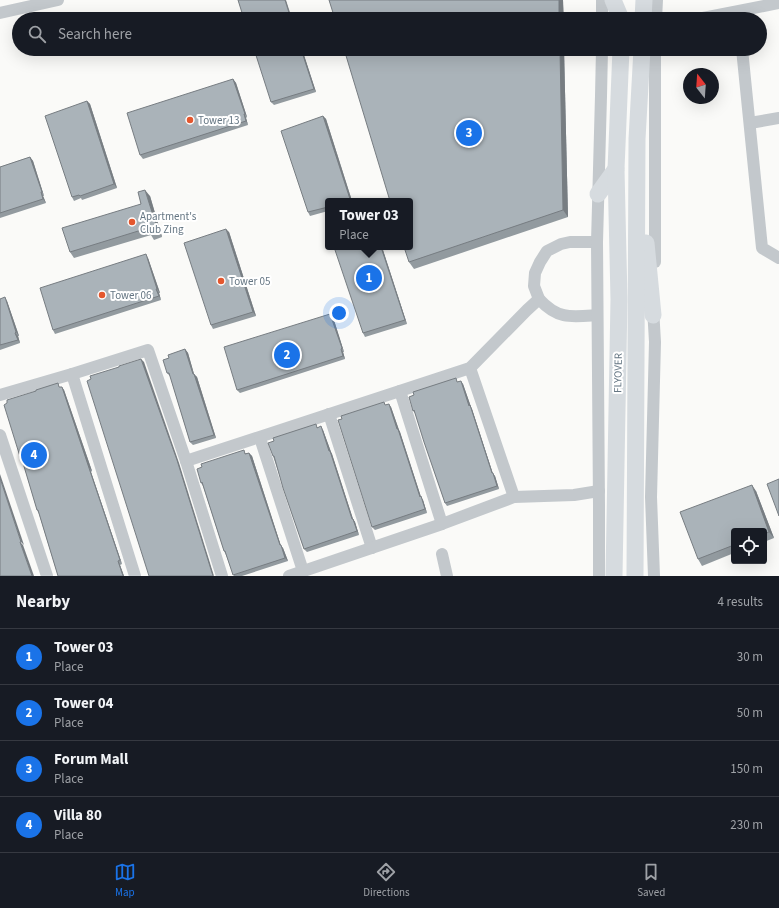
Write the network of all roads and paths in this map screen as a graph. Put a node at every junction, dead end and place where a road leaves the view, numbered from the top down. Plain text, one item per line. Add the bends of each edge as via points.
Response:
1 (58, 0) edge
2 (602, 0) edge
3 (612, 0) edge
4 (624, 0) edge
5 (644, 0) edge
6 (657, 0) edge
7 (779, 3) edge
8 (602, 12) edge
9 (618, 12) edge
10 (623, 12) edge
11 (643, 12) edge
12 (656, 12) edge
13 (749, 12) edge
14 (0, 13) edge
15 (602, 56) edge
16 (621, 56) edge
17 (642, 56) edge
18 (655, 56) edge
19 (743, 56) edge
20 (779, 118) edge
21 (750, 124) junction
22 (616, 169) junction
23 (598, 194) junction
24 (638, 202) junction
25 (597, 242) junction
26 (779, 258) edge
27 (539, 300) junction
28 (597, 315) junction
29 (653, 316) junction
30 (470, 368) junction
31 (72, 374) junction
32 (400, 391) junction
33 (0, 395) edge
34 (329, 414) junction
35 (0, 435) edge
36 (260, 438) junction
37 (186, 461) junction
38 (599, 491) junction
39 (514, 497) junction
40 (442, 524) junction
41 (372, 548) junction
42 (442, 554) dead end
43 (303, 571) junction
44 (47, 576) edge
45 (135, 576) edge
46 (222, 576) edge
47 (288, 576) edge
48 (447, 576) edge
49 (598, 576) edge
50 (614, 576) edge
51 (635, 576) edge
52 (654, 576) edge

1 - 14 street
2 - 8 street
3 - 9 highway
4 - 10 highway
5 - 11 highway
6 - 12 street
7 - 13 street
15 - 23 street
16 - 22 highway, FLYOVER
17 - 24 highway via 637,139
18 - 29 street
19 - 21 street
20 - 21 street
21 - 26 street via 762,248
22 - 23 highway
22 - 50 highway, FLYOVER via 619,299
23 - 25 street
24 - 29 highway via 643,215
24 - 51 highway, FLYOVER
25 - 27 street via 570,242 547,251 535,273 534,286
25 - 28 street
27 - 28 street via 564,316
27 - 30 street
28 - 38 street
29 - 52 street via 651,497
30 - 32 street
30 - 39 street
31 - 33 street
31 - 37 street via 148,350
31 - 45 street
32 - 34 street
32 - 40 street
34 - 36 street
34 - 41 street
35 - 44 street
36 - 37 street
36 - 43 street
37 - 46 street
38 - 39 street via 574,495
38 - 49 street
39 - 40 street
40 - 41 street
41 - 43 street
42 - 48 street
43 - 47 street

